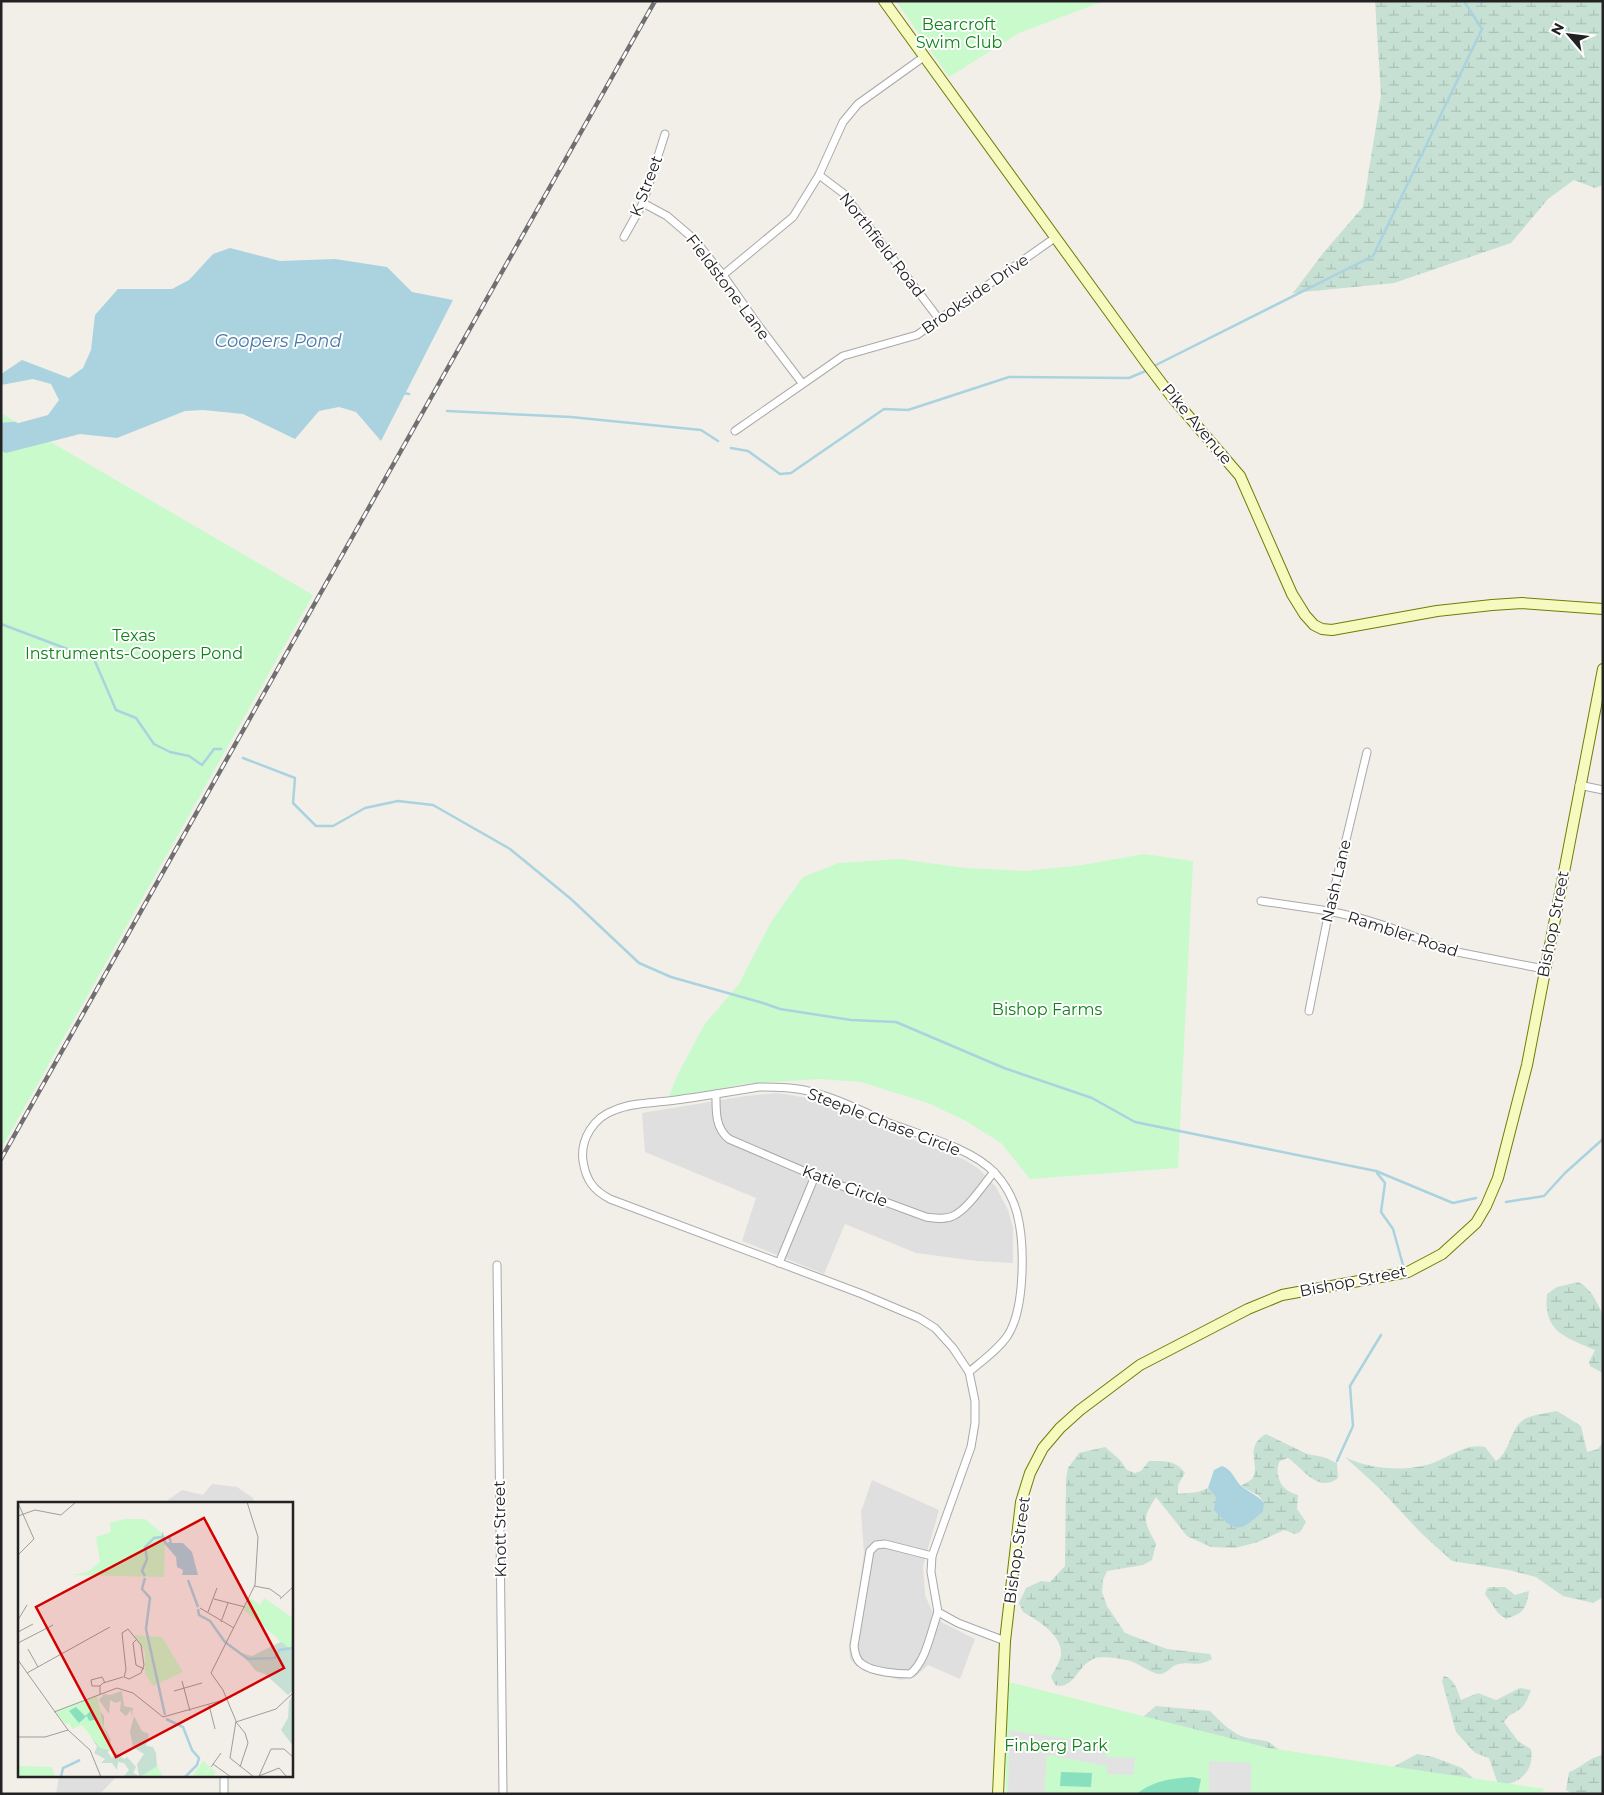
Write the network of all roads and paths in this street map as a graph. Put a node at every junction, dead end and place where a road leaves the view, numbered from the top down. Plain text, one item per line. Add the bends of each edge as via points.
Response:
1 (884, 1) edge
2 (924, 56) junction
3 (665, 134) dead end
4 (819, 175) junction
5 (642, 203) junction
6 (624, 237) dead end
7 (1056, 237) junction
8 (724, 275) junction
9 (939, 319) junction
10 (802, 383) junction
11 (736, 431) dead end
12 (1603, 609) edge
13 (1603, 669) edge
14 (1367, 752) dead end
15 (1579, 785) junction
16 (1603, 790) edge
17 (1260, 901) dead end
18 (1329, 911) junction
19 (1544, 969) junction
20 (1309, 1011) dead end
21 (716, 1094) junction
22 (994, 1172) junction
23 (815, 1176) junction
24 (778, 1263) junction
25 (497, 1265) dead end
26 (969, 1372) junction
27 (932, 1556) junction
28 (938, 1612) junction
29 (1005, 1641) junction
30 (224, 1778) edge
31 (224, 1794) edge
32 (503, 1794) edge
33 (998, 1794) edge

1 - 2 street, Pike Avenue
2 - 4 street via 858,104 843,122
2 - 7 street, Pike Avenue
3 - 5 street, K Street
4 - 8 street via 793,216
4 - 9 street, Northfield Road via 843,192
5 - 6 street, K Street
5 - 8 street, Fieldstone Lane via 683,228
7 - 9 street, Brookside Drive
7 - 12 street, Pike Avenue via 1150,368 1240,476 1292,594 1314,625 1332,630 1438,611 1514,603
8 - 10 street, Fieldstone Lane
9 - 10 street, Brookside Drive via 917,335 844,356
10 - 11 street, Brookside Drive
13 - 15 street, Bishop Street
14 - 18 street, Nash Lane
15 - 16 street
15 - 19 street, Bishop Street
17 - 18 street, Rambler Road
18 - 19 street, Rambler Road via 1386,926 1452,951
18 - 20 street, Nash Lane
19 - 29 street, Bishop Street via 1527,1065 1498,1178 1476,1223 1442,1254 1408,1272 1282,1295 1248,1309 1140,1365 1080,1410 1043,1448 1030,1473 1021,1502
21 - 22 street, Steeple Chase Circle via 759,1087 804,1090 963,1152
21 - 23 street, Katie Circle via 720,1128 729,1139
21 - 24 street, Steeple Chase Circle via 636,1105 602,1117 592,1127 583,1145 585,1173 591,1185 610,1199
22 - 23 street, Katie Circle via 964,1208 953,1216 941,1218 926,1217
22 - 26 street, Steeple Chase Circle via 1008,1189 1017,1212 1021,1236 1020,1297 1008,1335
23 - 24 street
24 - 26 street, Steeple Chase Circle via 920,1318 935,1328
25 - 32 street, Knott Street
26 - 27 street, Steeple Chase Circle via 975,1401 971,1447
27 - 28 street, Steeple Chase Circle via 931,1572
27 - 28 street via 885,1544 876,1545 870,1551 854,1646 856,1657 862,1665 874,1669 910,1674 922,1660
28 - 29 street
29 - 33 street, Bishop Street
30 - 31 street

